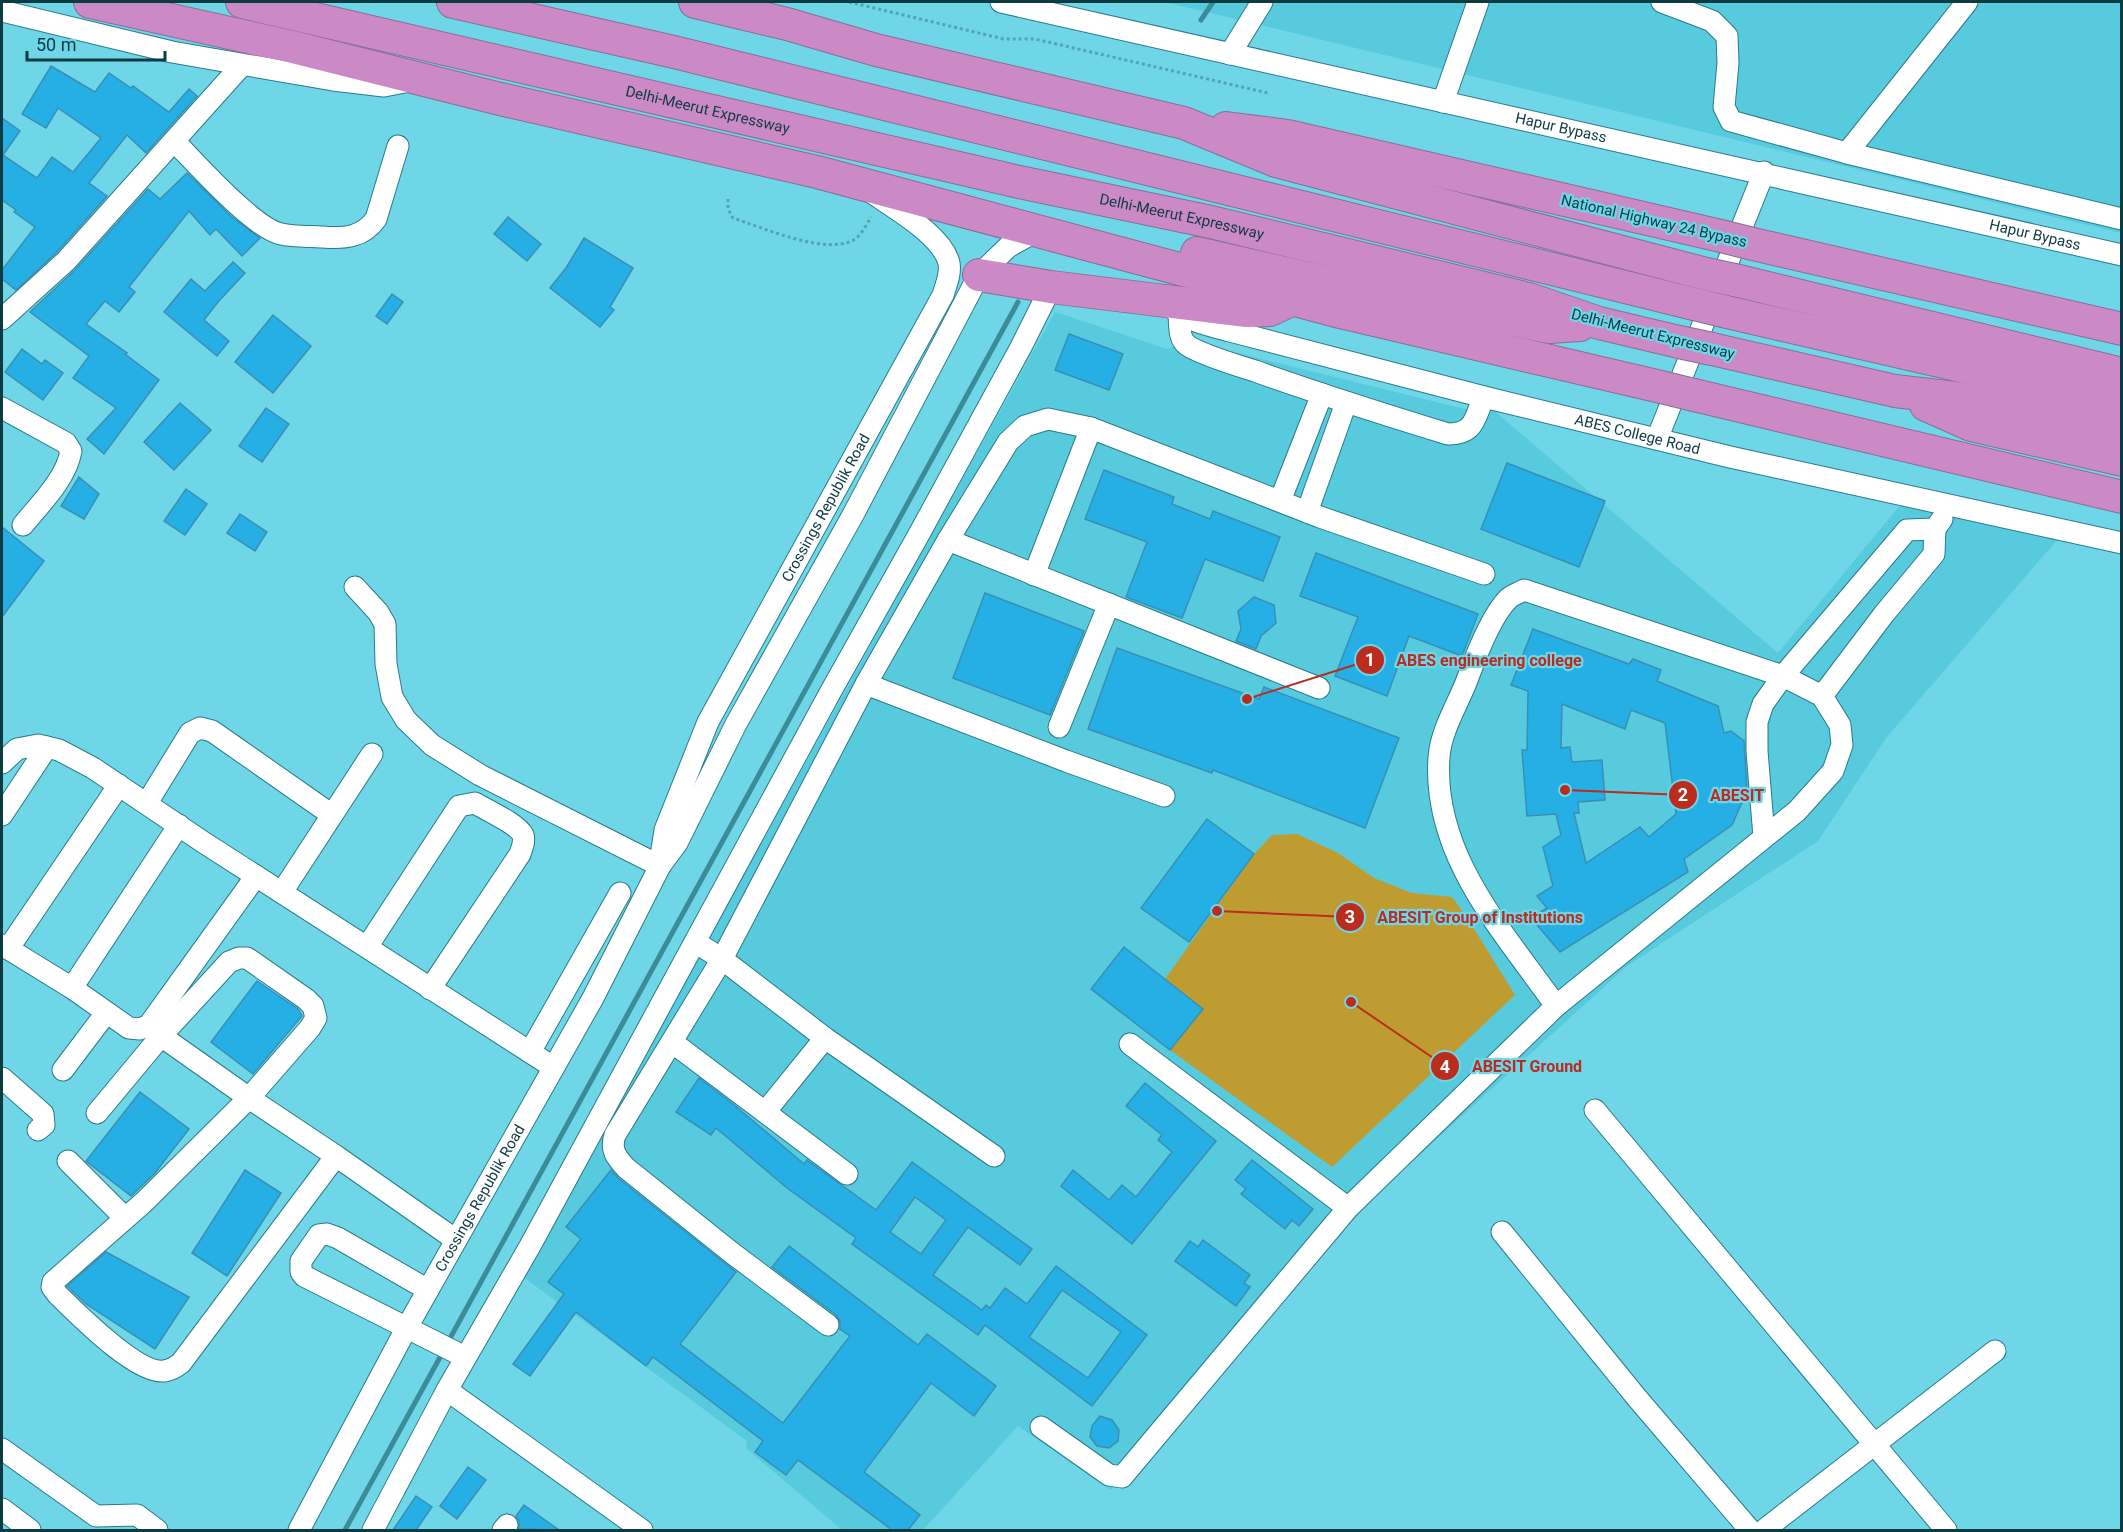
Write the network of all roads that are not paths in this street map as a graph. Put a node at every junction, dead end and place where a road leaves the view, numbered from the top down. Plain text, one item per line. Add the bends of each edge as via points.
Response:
1 (90, 2) edge
2 (242, 2) edge
3 (453, 2) edge
4 (695, 2) edge
5 (1001, 2) edge
6 (1262, 2) edge
7 (1478, 2) edge
8 (1662, 2) edge
9 (1967, 2) edge
10 (2, 11) edge
11 (1230, 54) junction
12 (242, 65) junction
13 (419, 79) junction
14 (1443, 102) junction
15 (1184, 123) junction
16 (174, 141) junction
17 (398, 146) dead end
18 (1847, 153) junction
19 (1764, 172) junction
20 (871, 192) junction
21 (1334, 214) junction
22 (2121, 219) edge
23 (1038, 230) junction
24 (2121, 255) edge
25 (1650, 260) junction
26 (979, 274) junction
27 (1051, 287) junction
28 (1293, 299) junction
29 (1171, 307) junction
30 (2, 319) edge
31 (1599, 324) junction
32 (2121, 329) edge
33 (2121, 374) edge
34 (1895, 391) junction
35 (1322, 394) junction
36 (1484, 398) junction
37 (1346, 403) junction
38 (2121, 404) edge
39 (2, 408) edge
40 (1091, 428) junction
41 (2121, 431) edge
42 (1657, 439) junction
43 (2121, 460) edge
44 (2121, 497) edge
45 (1280, 501) junction
46 (1952, 505) junction
47 (1307, 512) junction
48 (23, 525) dead end
49 (1935, 529) junction
50 (948, 540) junction
51 (2121, 543) edge
52 (1484, 574) dead end
53 (1034, 575) junction
54 (354, 587) dead end
55 (1109, 604) junction
56 (1783, 676) junction
57 (866, 684) junction
58 (1318, 688) dead end
59 (1822, 696) junction
60 (1059, 727) dead end
61 (47, 747) junction
62 (372, 754) dead end
63 (2, 763) edge
64 (119, 785) junction
65 (1164, 796) dead end
66 (147, 803) junction
67 (2, 815) edge
68 (332, 815) junction
69 (179, 825) junction
70 (1764, 837) junction
71 (660, 866) junction
72 (256, 876) junction
73 (282, 891) junction
74 (620, 893) dead end
75 (695, 942) junction
76 (5, 947) edge
77 (367, 947) junction
78 (722, 959) junction
79 (72, 988) junction
80 (430, 989) junction
81 (1556, 1006) junction
82 (106, 1013) junction
83 (161, 1036) junction
84 (825, 1038) junction
85 (672, 1042) junction
86 (1130, 1044) dead end
87 (530, 1052) junction
88 (553, 1067) junction
89 (63, 1070) dead end
90 (2, 1078) edge
91 (249, 1098) junction
92 (1595, 1110) dead end
93 (766, 1111) junction
94 (97, 1113) dead end
95 (38, 1130) dead end
96 (336, 1156) junction
97 (994, 1156) dead end
98 (68, 1161) dead end
99 (847, 1174) dead end
100 (1348, 1208) junction
101 (125, 1218) junction
102 (1502, 1232) dead end
103 (456, 1240) junction
104 (428, 1290) junction
105 (828, 1325) dead end
106 (406, 1329) junction
107 (1995, 1351) dead end
108 (457, 1354) junction
109 (447, 1390) junction
110 (1041, 1427) dead end
111 (1875, 1444) junction
112 (2, 1449) edge
113 (2, 1509) edge
114 (30, 1530) edge
115 (157, 1530) edge
116 (299, 1530) edge
117 (373, 1530) edge
118 (642, 1530) edge
119 (1749, 1530) edge
120 (1764, 1530) edge
121 (1946, 1530) edge

1 - 13 highway
2 - 31 highway, Delhi-Meerut Expressway via 1019,182 1211,222 1529,299
3 - 21 highway
4 - 15 highway via 876,50
5 - 11 street, Hapur Bypass
6 - 11 street
7 - 14 street
8 - 18 street via 1712,21 1727,36 1724,107 1731,121
9 - 18 street
10 - 12 street
11 - 14 street, Hapur Bypass
12 - 13 street via 384,86
12 - 16 street
13 - 20 highway
14 - 19 street, Hapur Bypass
15 - 25 highway via 1276,161
15 - 32 highway, National Highway 24 Bypass, bridge via 1288,136
16 - 17 street via 265,227 281,234 331,238 361,234 376,219
16 - 30 street via 66,261
18 - 22 street
19 - 24 street, Hapur Bypass
19 - 42 street
20 - 23 highway
20 - 71 street, Crossings Republik Road via 939,245 949,263 948,281 708,722 665,830
21 - 25 highway via 1347,206 1360,206 1610,268 1627,268
21 - 38 highway, bridge via 1727,312
23 - 26 street, Crossings Republik Road via 1008,247
23 - 28 highway
23 - 31 highway via 1084,228 1346,287 1549,327
25 - 33 highway, bridge
26 - 27 highway
26 - 71 street, Crossings Republik Road via 854,513 736,724 677,843
27 - 29 highway
27 - 75 street
28 - 29 highway via 1270,310
28 - 44 highway, bridge
29 - 35 street via 1187,345
29 - 36 street, ABES College Road via 1230,332
31 - 34 highway, Delhi-Meerut Expressway, bridge
34 - 41 highway, Delhi-Meerut Expressway via 1981,401
34 - 43 highway via 1971,425
35 - 37 street
35 - 45 street
36 - 37 street via 1472,426 1462,434 1448,434
36 - 42 street, ABES College Road
37 - 47 street
39 - 48 street via 66,443 71,451 61,476
40 - 45 street
40 - 50 street via 1048,419 1025,426 1008,442
40 - 53 street
42 - 46 street, ABES College Road
45 - 47 street
46 - 49 street
46 - 51 street, ABES College Road
47 - 52 street
49 - 56 street via 1906,530
49 - 59 street via 1934,554
50 - 53 street
50 - 57 street
53 - 55 street
54 - 71 street via 385,624 392,697 406,720 432,745 480,775
55 - 58 street
55 - 60 street
56 - 59 street
56 - 70 street via 1763,704 1757,722
56 - 81 street via 1524,590 1509,598 1498,612 1474,658 1445,734 1439,756 1441,806 1458,860 1472,887
57 - 65 street
57 - 78 street
59 - 70 street via 1840,725 1842,745 1833,771 1797,811
61 - 63 street via 17,749
61 - 64 street
61 - 67 street
62 - 68 street
64 - 66 street
64 - 76 street
66 - 68 street via 190,733 200,728 212,731
66 - 69 street
68 - 73 street
69 - 72 street
69 - 79 street
70 - 81 street
71 - 88 street, Crossings Republik Road
72 - 73 street
72 - 82 street via 149,1025 129,1028
73 - 77 street
74 - 87 street
75 - 78 street
75 - 108 street via 530,1246
76 - 79 street
77 - 80 street
77 - 80 street via 459,806 475,803 519,829 524,837 520,854
78 - 84 street
78 - 85 street
79 - 82 street
80 - 87 street
81 - 100 street
82 - 89 street
83 - 91 street
83 - 91 street via 229,962 238,958 247,958 306,999 316,1018
83 - 94 street
84 - 93 street
84 - 97 street
85 - 93 street
85 - 105 street via 615,1136 615,1155 732,1253
86 - 100 street
87 - 88 street
88 - 103 street, Crossings Republik Road
90 - 95 street via 43,1114 44,1125
91 - 96 street
91 - 101 street
92 - 111 street
93 - 99 street
96 - 101 street via 174,1368 162,1371 143,1366 105,1339 52,1287
96 - 103 street
98 - 101 street
100 - 110 street via 1122,1477 1109,1474
102 - 119 street
103 - 104 street, Crossings Republik Road
104 - 106 street, Crossings Republik Road
104 - 106 street via 327,1234 320,1235 301,1261 304,1276
106 - 108 street
106 - 116 street, Crossings Republik Road
107 - 111 street
108 - 109 street
109 - 117 street
109 - 118 street
111 - 120 street
111 - 121 street
112 - 115 street via 96,1516 137,1515
113 - 114 street

